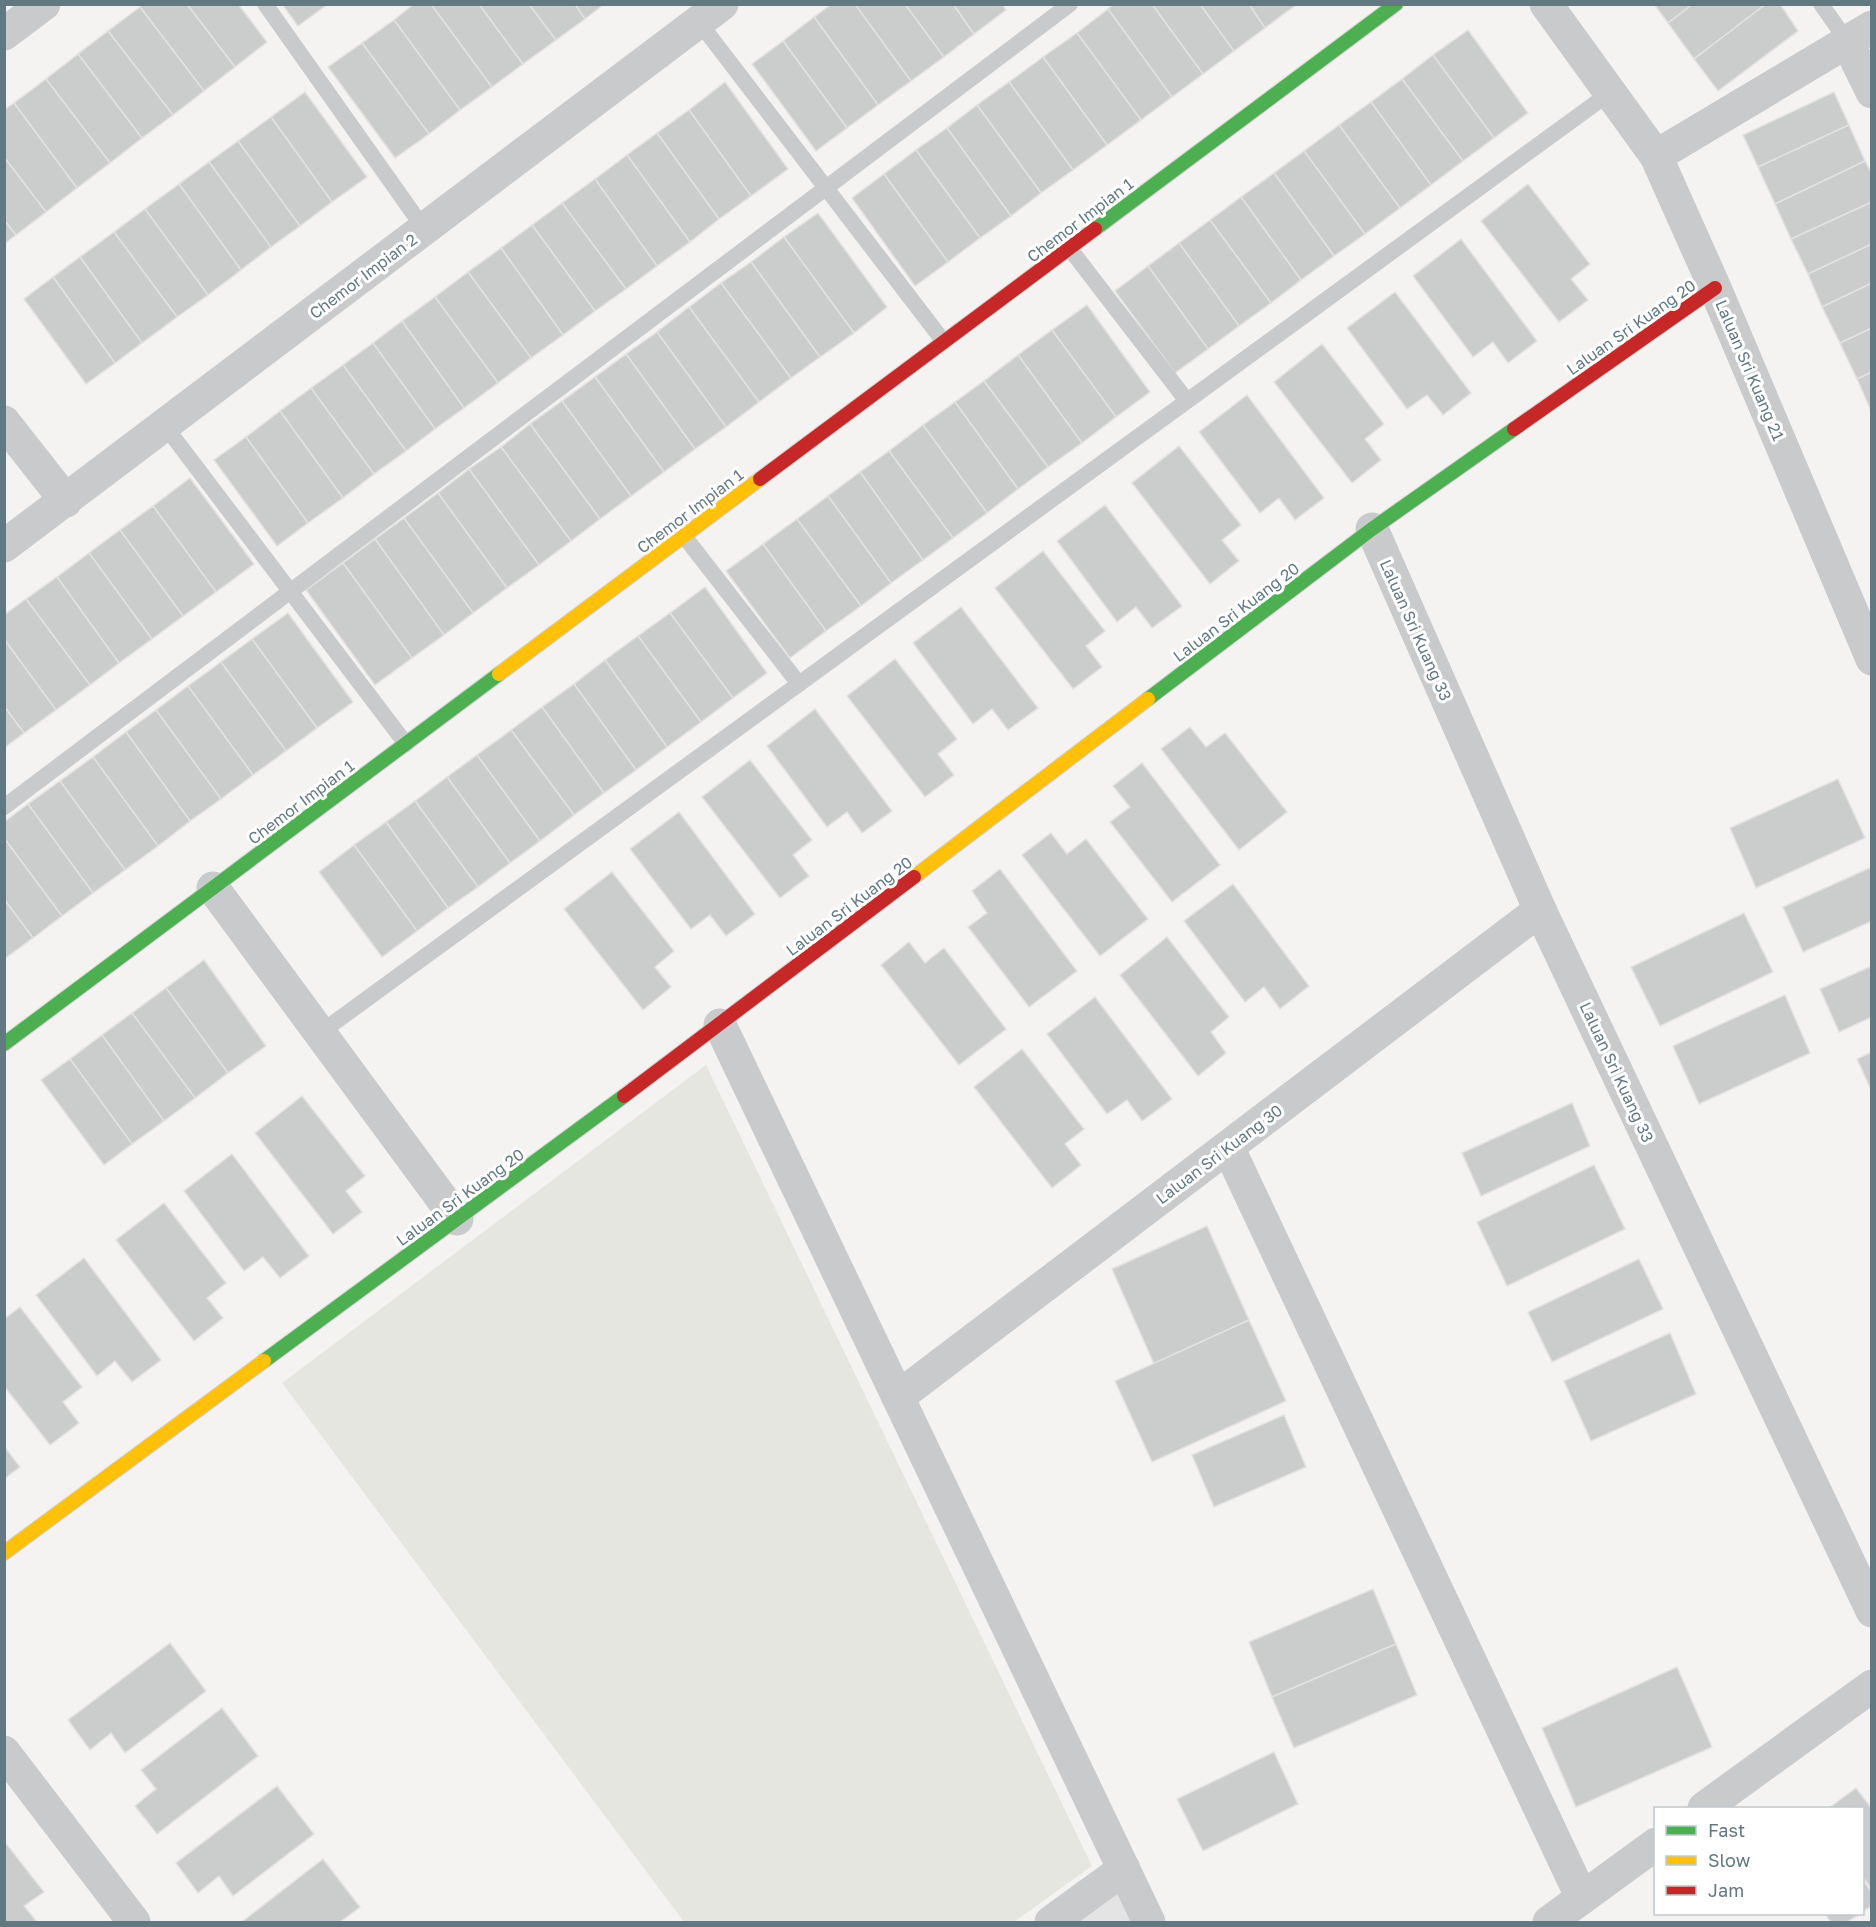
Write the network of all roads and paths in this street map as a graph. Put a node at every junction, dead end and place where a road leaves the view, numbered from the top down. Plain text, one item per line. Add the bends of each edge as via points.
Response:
1 (44, 4) edge
2 (265, 4) edge
3 (1070, 4) edge
4 (1396, 4) edge
5 (1546, 4) edge
6 (1821, 4) edge
7 (710, 13) edge
8 (4, 34) edge
9 (1859, 34) edge
10 (1611, 92) junction
11 (1872, 92) edge
12 (1656, 156) junction
13 (826, 189) junction
14 (425, 230) junction
15 (1070, 249) junction
16 (1715, 288) junction
17 (944, 342) junction
18 (1187, 401) junction
19 (4, 422) edge
20 (165, 426) junction
21 (66, 501) junction
22 (1372, 529) junction
23 (684, 536) junction
24 (4, 546) edge
25 (291, 592) junction
26 (1872, 659) edge
27 (799, 684) junction
28 (406, 744) junction
29 (4, 807) edge
30 (213, 888) junction
31 (1540, 910) junction
32 (720, 1025) junction
33 (320, 1033) junction
34 (4, 1044) edge
35 (1228, 1147) junction
36 (457, 1219) junction
37 (898, 1397) junction
38 (4, 1553) edge
39 (1872, 1611) edge
40 (1872, 1686) edge
41 (4, 1752) edge
42 (1707, 1807) edge
43 (1654, 1845) edge
44 (1124, 1869) junction
45 (1582, 1898) junction
46 (134, 1923) edge
47 (1051, 1923) edge
48 (1149, 1923) edge
49 (1549, 1923) edge

1 - 8 street
2 - 14 lane
3 - 13 lane
4 - 15 street, Chemor Impian 1
5 - 10 street, Laluan Sri Kuang 21
6 - 9 lane
7 - 13 lane
7 - 14 street, Chemor Impian 2
9 - 11 street
9 - 12 street
10 - 12 street, Laluan Sri Kuang 21
10 - 18 lane
12 - 16 street, Laluan Sri Kuang 21
13 - 17 lane
13 - 25 lane
14 - 20 street, Chemor Impian 2
15 - 17 street, Chemor Impian 1
15 - 18 lane
16 - 22 street, Laluan Sri Kuang 20
16 - 26 street, Laluan Sri Kuang 21
17 - 23 street, Chemor Impian 1
18 - 27 lane
19 - 21 street
20 - 21 street, Chemor Impian 2
20 - 25 lane
21 - 24 street, Chemor Impian 2
22 - 31 street, Laluan Sri Kuang 33
22 - 32 street, Laluan Sri Kuang 20
23 - 27 lane
23 - 28 street, Chemor Impian 1
25 - 28 lane
25 - 29 lane
27 - 33 lane
28 - 30 street, Chemor Impian 1
30 - 33 street
30 - 34 street, Chemor Impian 1
31 - 35 street, Laluan Sri Kuang 30
31 - 39 street, Laluan Sri Kuang 33
32 - 36 street, Laluan Sri Kuang 20
32 - 37 street
33 - 36 street
35 - 37 street, Laluan Sri Kuang 30
35 - 45 street
36 - 38 street, Laluan Sri Kuang 20
37 - 44 street
40 - 42 street
41 - 46 street
43 - 45 street
44 - 47 street
44 - 48 street
45 - 49 street

